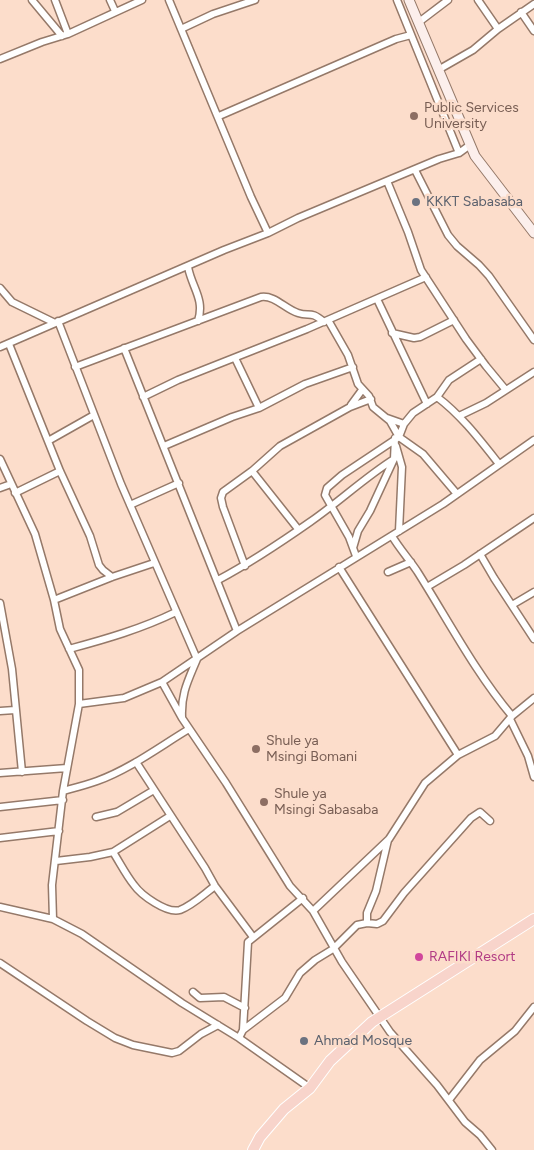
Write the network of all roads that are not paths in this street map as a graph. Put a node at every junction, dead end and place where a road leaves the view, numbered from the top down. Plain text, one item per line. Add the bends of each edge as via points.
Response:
1 (32, 0) edge
2 (55, 0) edge
3 (110, 0) edge
4 (142, 0) edge
5 (169, 0) edge
6 (255, 0) edge
7 (397, 0) edge
8 (409, 0) edge
9 (448, 0) edge
10 (478, 0) edge
11 (534, 4) edge
12 (114, 11) junction
13 (521, 12) junction
14 (60, 13) junction
15 (419, 22) junction
16 (56, 29) junction
17 (181, 29) junction
18 (498, 29) junction
19 (534, 31) edge
20 (65, 35) junction
21 (411, 35) junction
22 (0, 59) edge
23 (438, 70) junction
24 (218, 116) junction
25 (470, 145) junction
26 (459, 153) junction
27 (415, 170) junction
28 (387, 181) junction
29 (268, 233) junction
30 (534, 233) edge
31 (188, 267) junction
32 (426, 277) junction
33 (0, 288) edge
34 (377, 299) junction
35 (201, 302) junction
36 (211, 316) junction
37 (454, 320) junction
38 (198, 321) junction
39 (326, 321) junction
40 (56, 322) junction
41 (392, 333) junction
42 (534, 340) edge
43 (9, 344) junction
44 (0, 347) edge
45 (124, 348) junction
46 (234, 358) junction
47 (481, 359) junction
48 (353, 366) junction
49 (75, 367) junction
50 (534, 372) edge
51 (505, 389) junction
52 (362, 390) junction
53 (437, 396) junction
54 (143, 397) junction
55 (371, 399) junction
56 (427, 404) junction
57 (350, 407) junction
58 (260, 408) junction
59 (94, 415) junction
60 (459, 416) junction
61 (385, 417) junction
62 (404, 424) junction
63 (397, 439) junction
64 (534, 440) edge
65 (48, 441) junction
66 (164, 446) junction
67 (0, 459) edge
68 (394, 459) junction
69 (499, 464) junction
70 (252, 471) junction
71 (60, 472) junction
72 (179, 483) junction
73 (11, 484) junction
74 (0, 488) edge
75 (15, 493) junction
76 (457, 494) junction
77 (130, 505) junction
78 (331, 506) junction
79 (534, 518) edge
80 (298, 529) junction
81 (399, 531) junction
82 (392, 536) junction
83 (353, 548) junction
84 (480, 554) junction
85 (356, 556) junction
86 (410, 562) junction
87 (154, 563) junction
88 (245, 566) junction
89 (339, 567) junction
90 (388, 572) dead end
91 (112, 577) junction
92 (218, 580) junction
93 (427, 587) junction
94 (534, 592) edge
95 (54, 600) junction
96 (0, 603) edge
97 (512, 605) junction
98 (176, 612) junction
99 (238, 631) junction
100 (534, 639) edge
101 (69, 648) junction
102 (197, 659) junction
103 (162, 682) junction
104 (534, 698) edge
105 (79, 704) junction
106 (15, 710) junction
107 (0, 711) edge
108 (182, 718) junction
109 (511, 718) junction
110 (189, 728) junction
111 (458, 754) junction
112 (136, 762) junction
113 (67, 768) junction
114 (22, 772) junction
115 (0, 773) edge
116 (534, 777) edge
117 (154, 790) junction
118 (63, 791) junction
119 (63, 800) junction
120 (0, 807) edge
121 (170, 816) junction
122 (96, 817) dead end
123 (490, 821) dead end
124 (59, 831) junction
125 (0, 838) edge
126 (389, 839) junction
127 (113, 852) junction
128 (56, 861) junction
129 (215, 886) junction
130 (303, 898) junction
131 (0, 907) edge
132 (313, 911) junction
133 (534, 918) edge
134 (53, 919) junction
135 (368, 923) junction
136 (252, 937) junction
137 (333, 949) junction
138 (0, 963) edge
139 (193, 992) dead end
140 (534, 1007) edge
141 (245, 1008) junction
142 (380, 1016) junction
143 (218, 1025) junction
144 (243, 1030) junction
145 (239, 1038) junction
146 (310, 1088) junction
147 (449, 1100) junction
148 (253, 1150) edge
149 (492, 1150) edge

1 - 16 street
2 - 14 street
3 - 12 street
4 - 12 street
5 - 17 street
6 - 17 street
7 - 21 street
8 - 15 main road
9 - 15 street
10 - 18 street
11 - 13 street
12 - 20 street
13 - 18 street
13 - 19 street
14 - 16 street
14 - 20 street
15 - 23 main road
16 - 20 street
17 - 24 street
18 - 23 street via 473,50
20 - 22 street
21 - 24 street
21 - 26 street
23 - 25 main road
24 - 29 street
25 - 26 street
25 - 30 main road via 479,162
26 - 27 street
27 - 28 street
27 - 42 street via 448,235 480,265
28 - 29 street
28 - 32 street
29 - 31 street
31 - 35 street
31 - 40 street
32 - 34 street
32 - 37 street
33 - 40 street via 12,302
34 - 39 street
34 - 41 street
35 - 36 street
35 - 38 street
36 - 38 street
36 - 39 street via 265,296 297,313 312,314
37 - 41 street via 420,337
37 - 47 street
38 - 45 street
39 - 46 street
39 - 48 street
40 - 43 street
40 - 49 street
41 - 56 street
43 - 44 street
43 - 65 street
45 - 49 street
45 - 54 street
46 - 54 street
46 - 58 street
47 - 51 street
47 - 53 street via 446,382
48 - 52 street
48 - 58 street via 305,384
49 - 59 street
50 - 51 street
51 - 60 street
52 - 55 street
52 - 57 street
53 - 56 street
53 - 60 street
54 - 66 street
55 - 57 street
55 - 61 street via 373,406
56 - 62 street via 417,409
57 - 70 street via 286,442
58 - 66 street
59 - 65 street
59 - 77 street
60 - 69 street
61 - 62 street
61 - 63 street
62 - 63 street
63 - 68 street
63 - 76 street via 423,454
63 - 78 street via 327,488 325,495
63 - 81 street via 402,467
64 - 69 street
65 - 71 street
66 - 72 street
67 - 73 street
68 - 78 street
68 - 83 street via 358,531
69 - 76 street
70 - 80 street
70 - 88 street via 223,492 221,498
71 - 75 street
71 - 91 street via 90,536 99,565
72 - 77 street
72 - 92 street
73 - 74 street
73 - 75 street
75 - 95 street via 35,534
76 - 81 street
77 - 87 street
78 - 80 street
78 - 83 street
79 - 84 street
80 - 88 street
81 - 82 street
82 - 85 street
82 - 86 street
83 - 85 street
84 - 93 street
84 - 97 street
85 - 89 street
86 - 90 street
86 - 93 street
87 - 91 street
87 - 98 street
88 - 92 street
89 - 99 street
89 - 111 street
91 - 95 street
92 - 99 street
93 - 109 street
94 - 97 street
95 - 101 street via 60,629
96 - 106 street via 12,669
97 - 100 street
98 - 101 street via 134,630
98 - 102 street
99 - 102 street
101 - 105 street via 79,670
102 - 103 street
102 - 108 street via 184,690
103 - 105 street via 124,698
103 - 108 street
104 - 109 street
105 - 113 street
106 - 107 street
106 - 114 street
108 - 110 street
109 - 111 street via 495,736
109 - 116 street
110 - 112 street
110 - 130 street via 290,886
111 - 126 street via 425,783
112 - 117 street
112 - 118 street via 97,781
113 - 114 street
113 - 118 street
114 - 115 street
117 - 121 street
117 - 122 street via 117,812
118 - 119 street
119 - 120 street
119 - 124 street
121 - 127 street
121 - 129 street
123 - 135 street via 480,812 471,818 404,893 388,916 377,924
124 - 125 street
124 - 128 street
126 - 132 street
126 - 135 street via 367,913
127 - 128 street
127 - 129 street via 139,890 169,910 179,910 192,904
128 - 134 street via 52,885
129 - 136 street
130 - 132 street
130 - 136 street
131 - 134 street
132 - 137 street
133 - 142 highway
134 - 143 street via 98,944
135 - 137 street via 357,925
136 - 141 street via 247,946
137 - 142 street
137 - 144 street via 311,963 300,973 285,998
138 - 143 street via 95,1026 133,1045 172,1053
139 - 141 street via 200,998 224,997
140 - 147 street via 511,1035 480,1060
141 - 144 street
142 - 146 highway via 330,1061
142 - 147 street
143 - 145 street
144 - 145 street
145 - 146 street
146 - 148 highway via 284,1110
147 - 149 street

